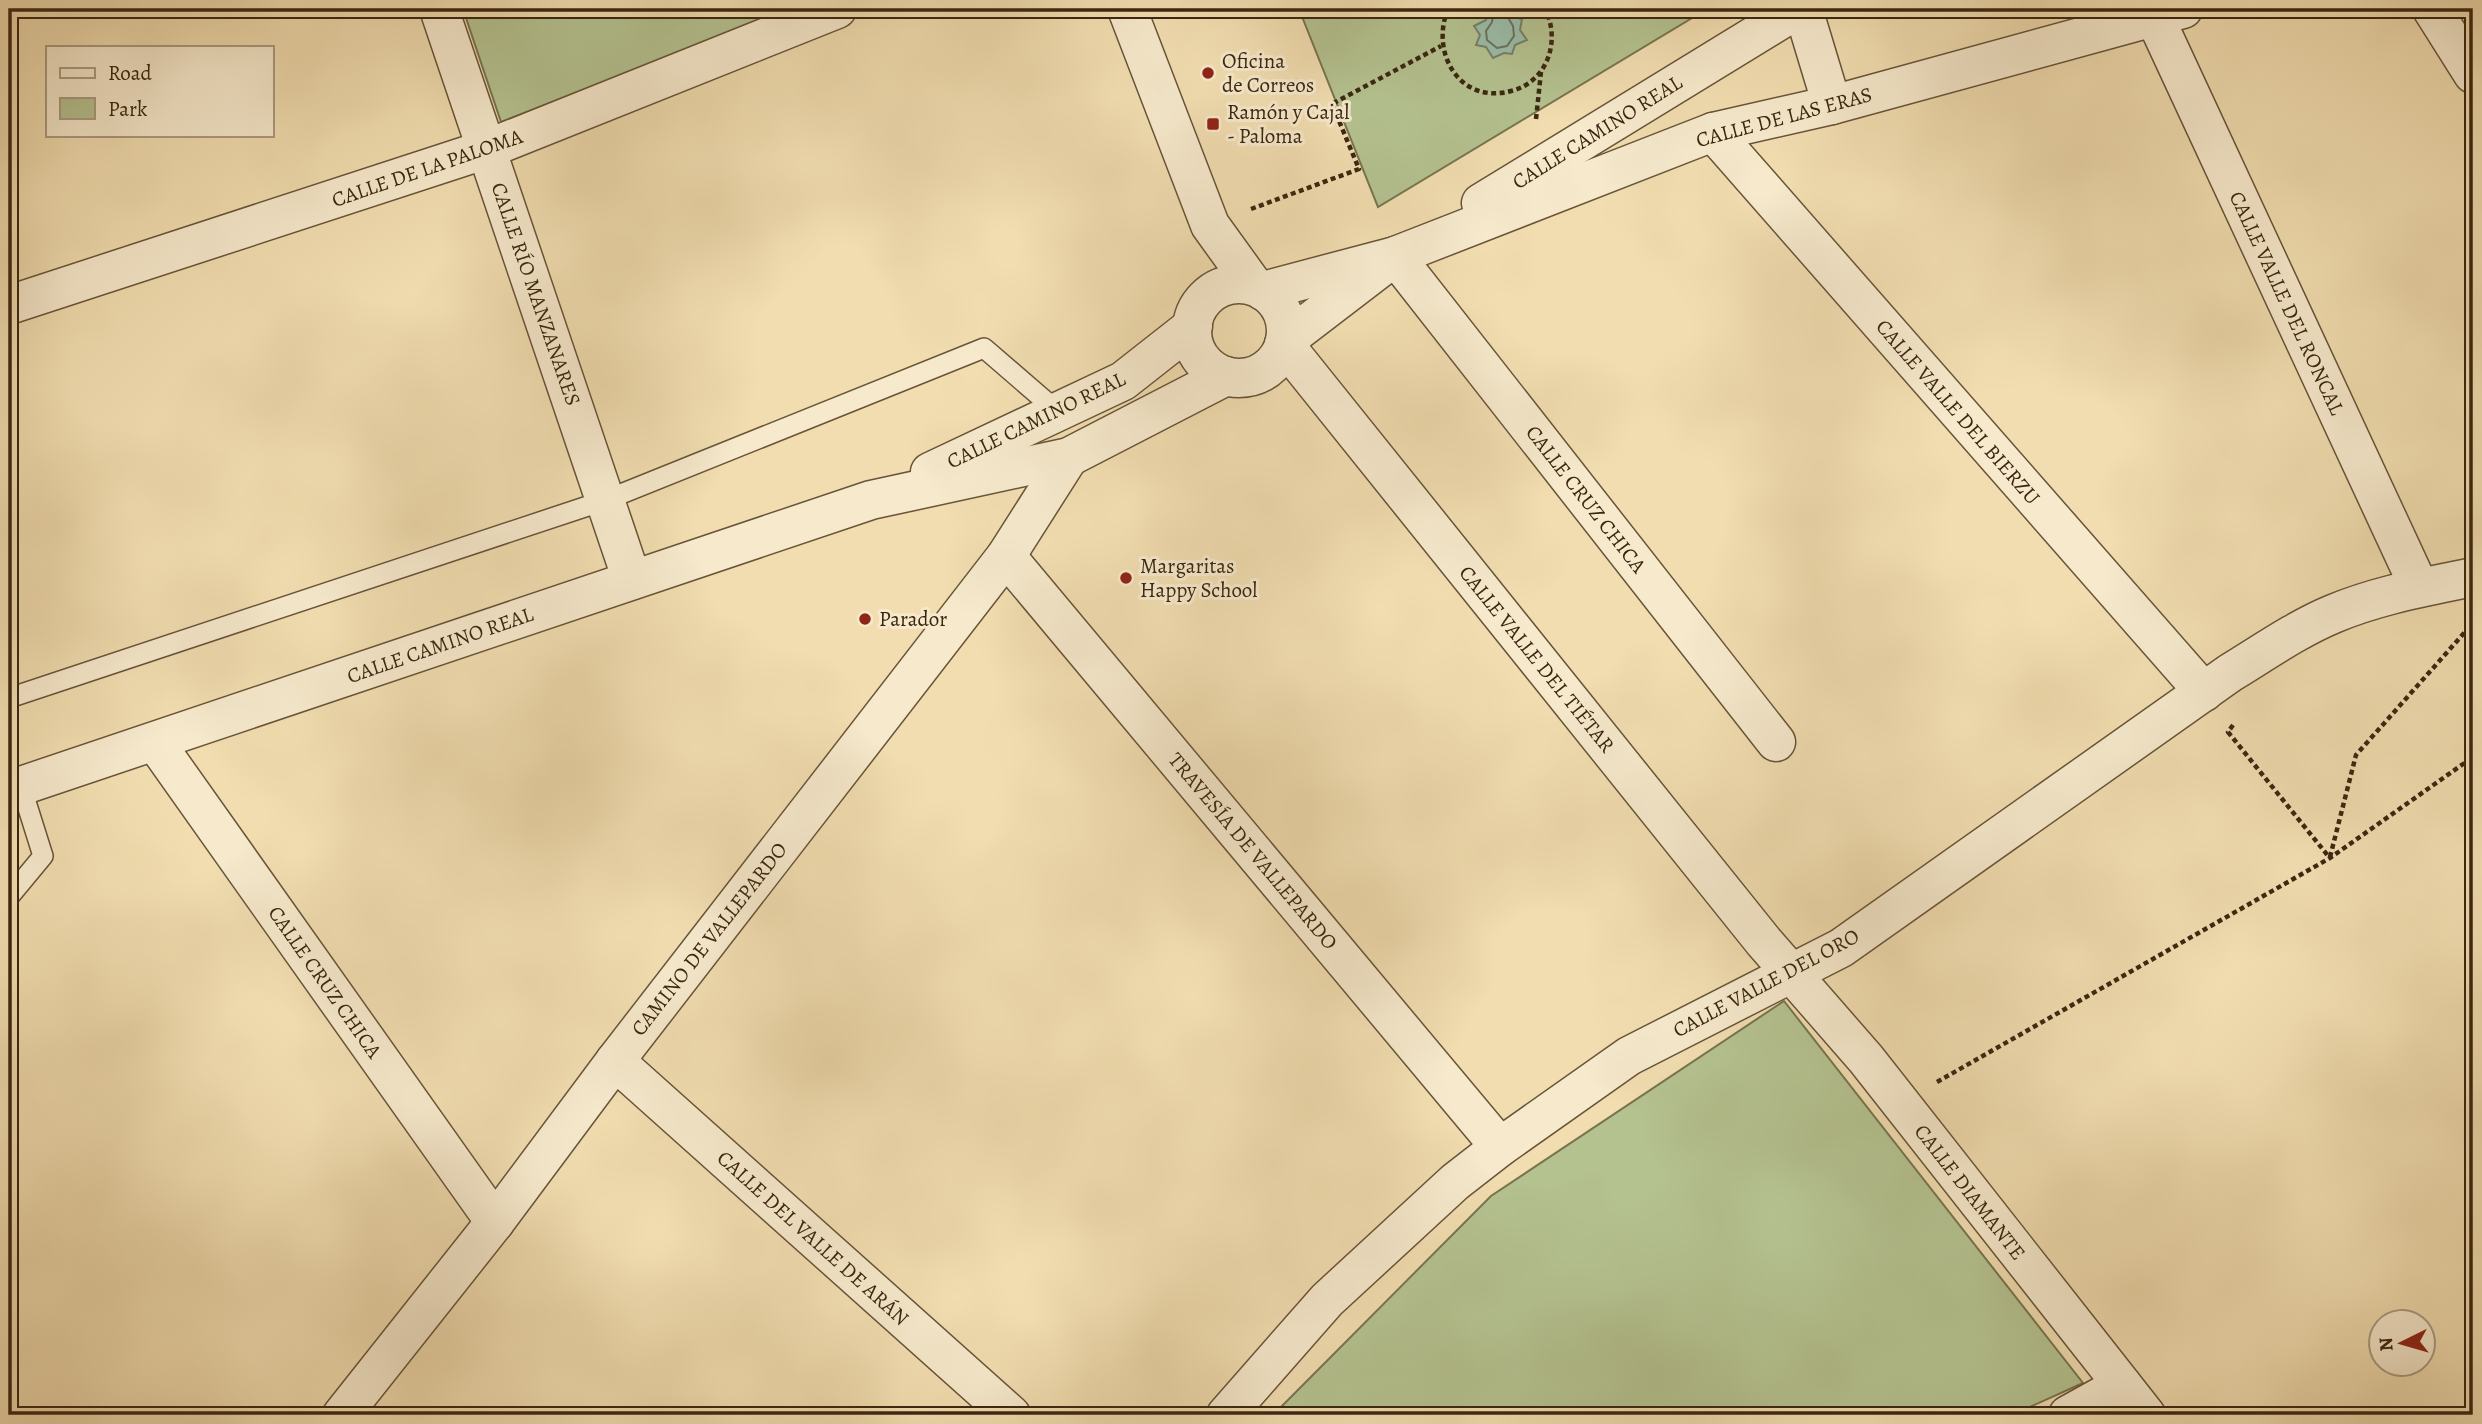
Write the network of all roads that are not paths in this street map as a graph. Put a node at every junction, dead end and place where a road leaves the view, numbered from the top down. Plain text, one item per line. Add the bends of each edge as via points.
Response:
1 (439, 9) edge
2 (837, 9) edge
3 (1127, 9) edge
4 (1801, 9) edge
5 (2432, 9) edge
6 (2169, 13) edge
7 (2473, 74) edge
8 (1832, 105) junction
9 (1713, 132) junction
10 (488, 149) junction
11 (1210, 225) junction
12 (1395, 256) junction
13 (1258, 288) junction
14 (1214, 292) junction
15 (9, 305) edge
16 (1193, 326) junction
17 (1285, 342) junction
18 (1226, 376) junction
19 (1057, 411) junction
20 (1069, 457) junction
21 (606, 500) junction
22 (871, 500) junction
23 (1006, 556) junction
24 (2473, 577) edge
25 (632, 580) junction
26 (2420, 587) junction
27 (2217, 683) junction
28 (9, 698) edge
29 (155, 742) junction
30 (1776, 742) dead end
31 (13, 777) edge
32 (9, 897) edge
33 (1791, 973) junction
34 (615, 1061) junction
35 (1500, 1147) junction
36 (495, 1222) junction
37 (2122, 1385) junction
38 (342, 1415) edge
39 (1011, 1415) edge
40 (1226, 1415) edge
41 (2068, 1415) edge
42 (2146, 1415) edge

1 - 10 street, CALLE RÍO MANZANARES
2 - 10 street, CALLE DE LA PALOMA
3 - 11 street
4 - 8 street
4 - 12 street, CALLE CAMINO REAL
5 - 7 street
6 - 8 street, CALLE DE LAS ERAS
6 - 26 street, CALLE VALLE DEL RONCAL
8 - 9 street, CALLE DE LAS ERAS
9 - 12 street, CALLE DE LAS ERAS
9 - 27 street, CALLE VALLE DEL BIERZU
10 - 15 street, CALLE DE LA PALOMA
10 - 21 street, CALLE RÍO MANZANARES
11 - 13 street
11 - 14 street
12 - 13 street, CALLE CAMINO REAL
12 - 17 street, CALLE CAMINO REAL
12 - 30 street, CALLE CRUZ CHICA
13 - 14 street via 1240,284
13 - 17 street via 1282,312
14 - 16 street via 1196,312
16 - 18 street via 1193,339 1204,362
16 - 19 street, CALLE CAMINO REAL via 1123,381
17 - 18 street via 1278,358 1255,376
17 - 33 street, CALLE VALLE DEL TIÉTAR
18 - 20 street, CALLE CAMINO REAL
19 - 21 lane via 984,348
19 - 22 street, CALLE CAMINO REAL
20 - 22 street, CALLE CAMINO REAL
20 - 23 street, CAMINO DE VALLEPARDO
21 - 25 street, CALLE RÍO MANZANARES
21 - 28 lane
22 - 25 street, CALLE CAMINO REAL
23 - 34 street, CAMINO DE VALLEPARDO
23 - 35 street, TRAVESÍA DE VALLEPARDO
24 - 26 street, CALLE VALLE DEL ORO
25 - 29 street, CALLE CAMINO REAL
26 - 27 street, CALLE VALLE DEL ORO via 2330,615
27 - 33 street, CALLE VALLE DEL ORO via 1840,948
29 - 31 street, CALLE CAMINO REAL
29 - 36 street, CALLE CRUZ CHICA
31 - 32 lane via 43,856
33 - 35 street, CALLE VALLE DEL ORO via 1629,1056
33 - 37 street, CALLE DIAMANTE via 1866,1059
34 - 36 street, CAMINO DE VALLEPARDO
34 - 39 street, CALLE DEL VALLE DE ARÁN
35 - 40 street, CALLE VALLE DEL ORO via 1455,1182 1327,1300
36 - 38 street, CAMINO DE VALLEPARDO
37 - 41 street
37 - 42 street, CALLE DIAMANTE

